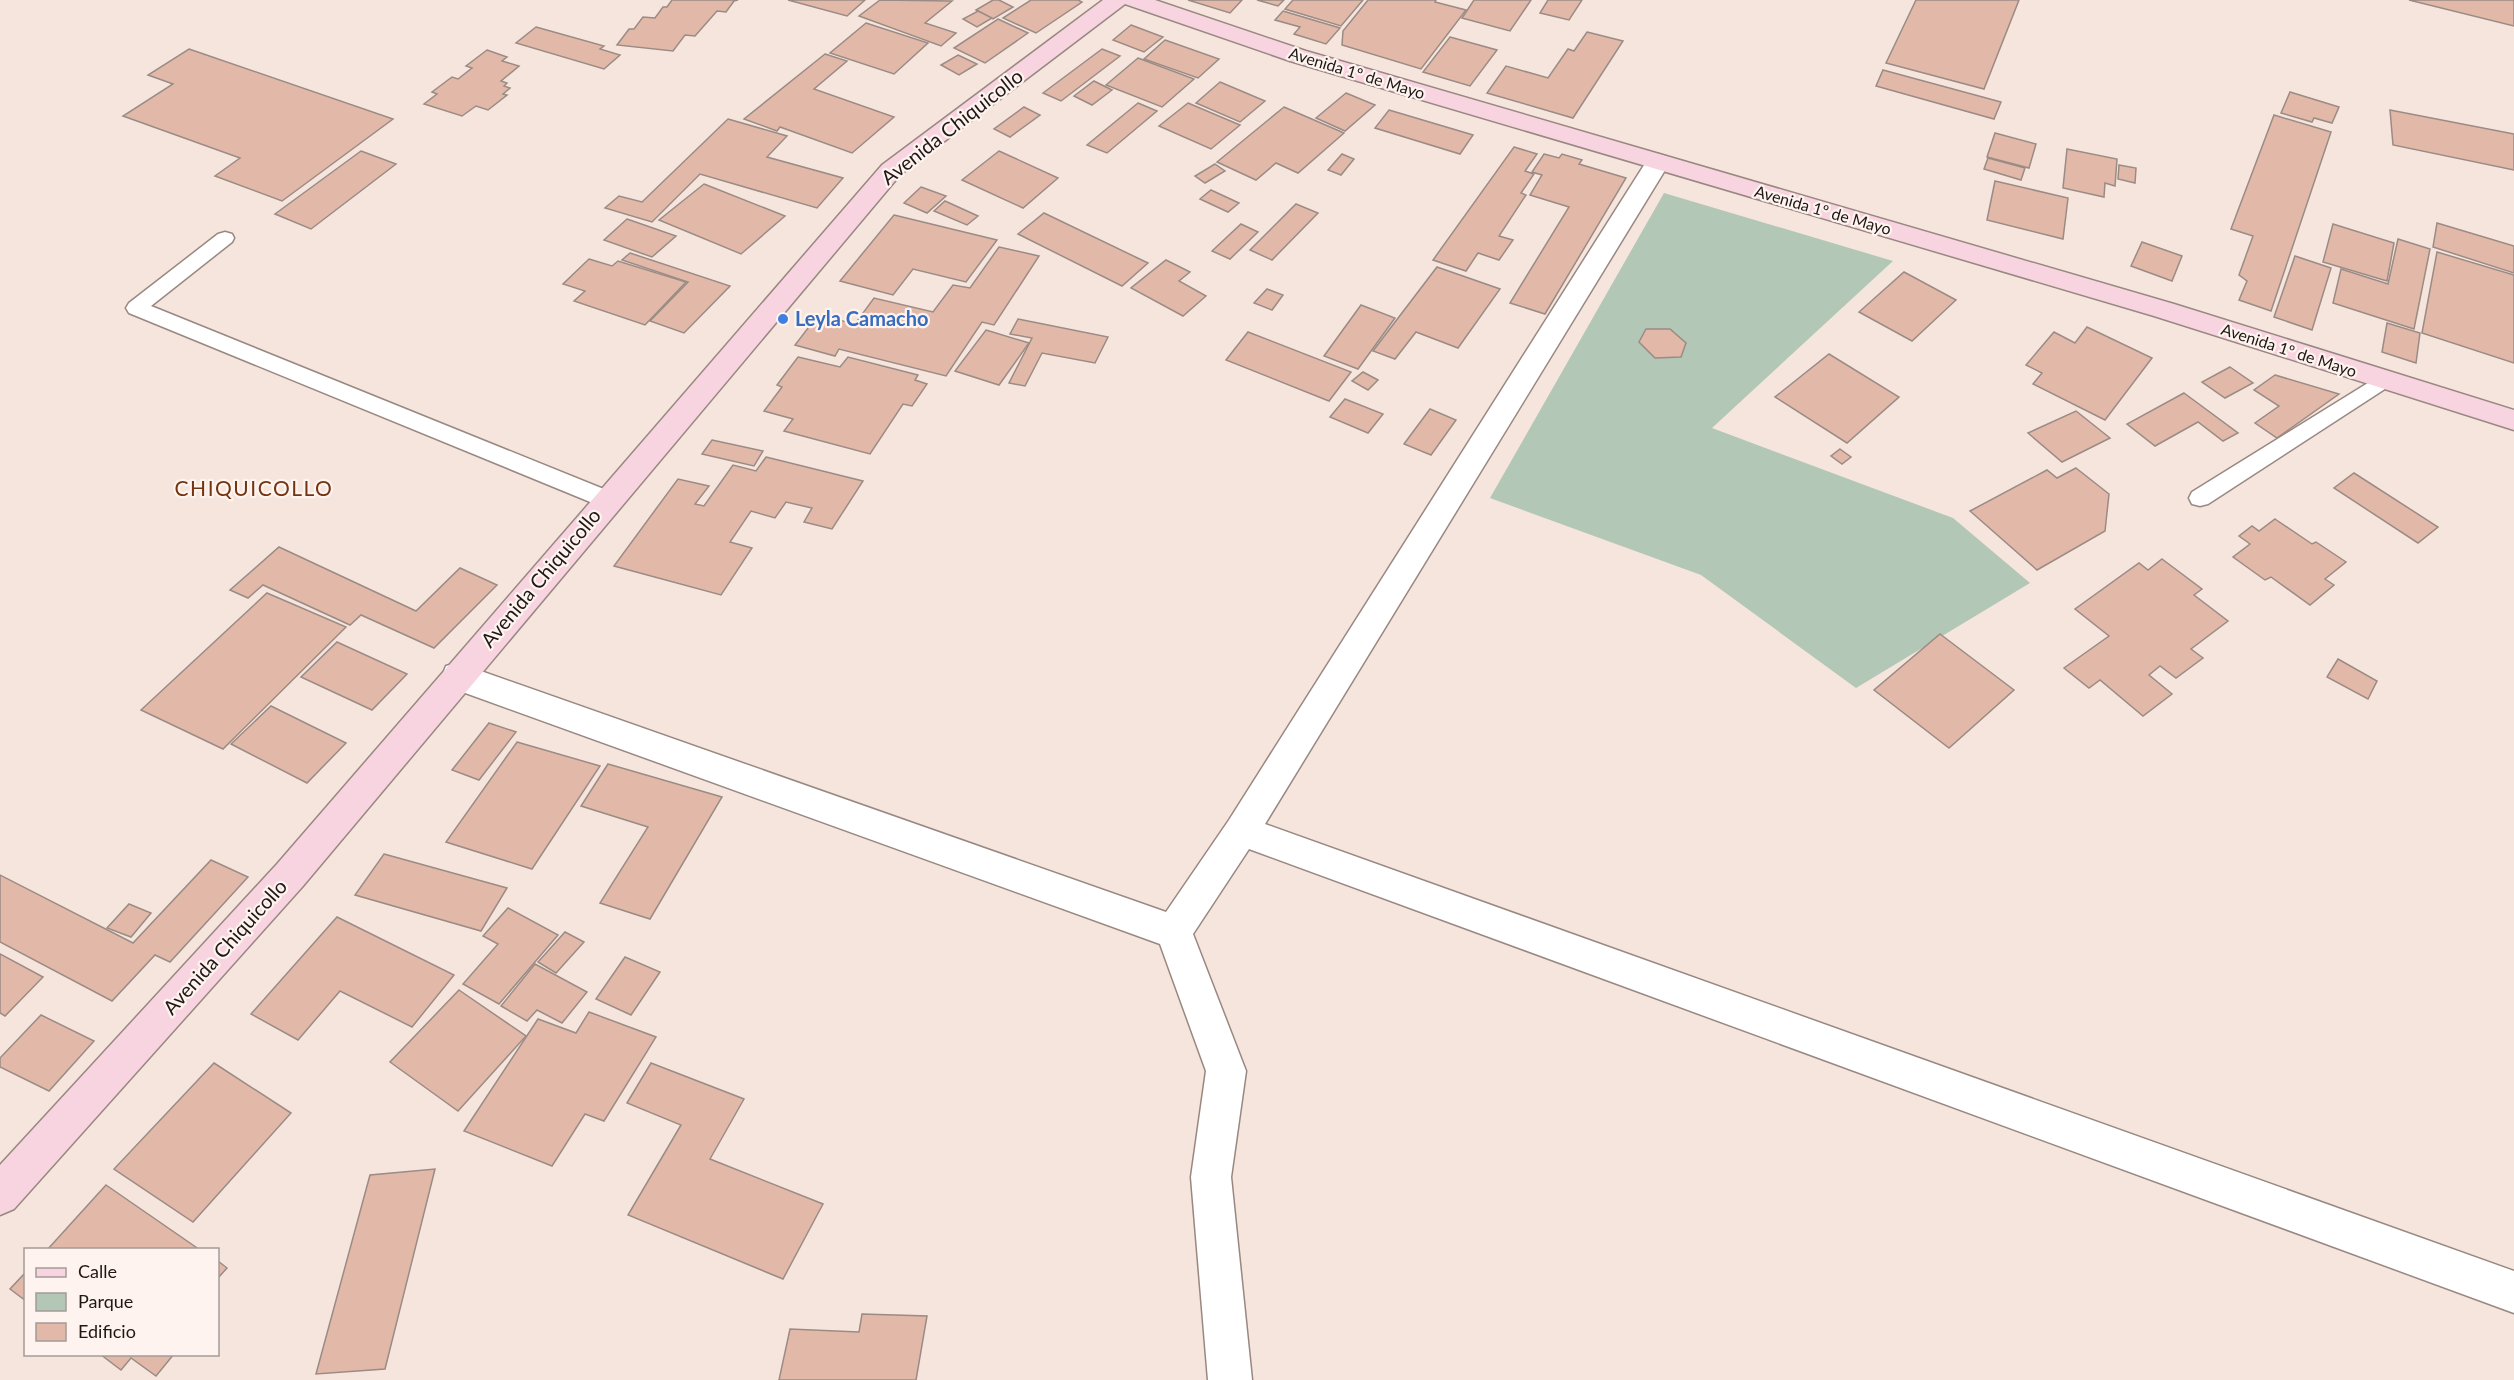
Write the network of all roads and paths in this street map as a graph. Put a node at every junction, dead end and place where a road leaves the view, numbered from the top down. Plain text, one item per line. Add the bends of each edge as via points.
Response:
1 (1117, 0) edge
2 (1133, 0) edge
3 (1658, 162) junction
4 (225, 238) dead end
5 (2384, 380) junction
6 (2514, 420) edge
7 (2200, 498) dead end
8 (608, 500) junction
9 (458, 676) junction
10 (1241, 831) junction
11 (1174, 932) junction
12 (0, 1195) edge
13 (2514, 1292) edge
14 (1230, 1380) edge

1 - 8 main road, Avenida Chiquicollo via 891,170
2 - 3 main road, Avenida 1º de Mayo via 1298,56
3 - 5 main road, Avenida 1º de Mayo via 2152,307
3 - 10 street
4 - 8 lane via 136,308
5 - 6 main road, Avenida 1º de Mayo
5 - 7 lane
8 - 9 main road, Avenida Chiquicollo
9 - 11 street
9 - 12 main road, Avenida Chiquicollo via 290,875
10 - 11 street
10 - 13 street
11 - 14 street via 1226,1071 1211,1177

